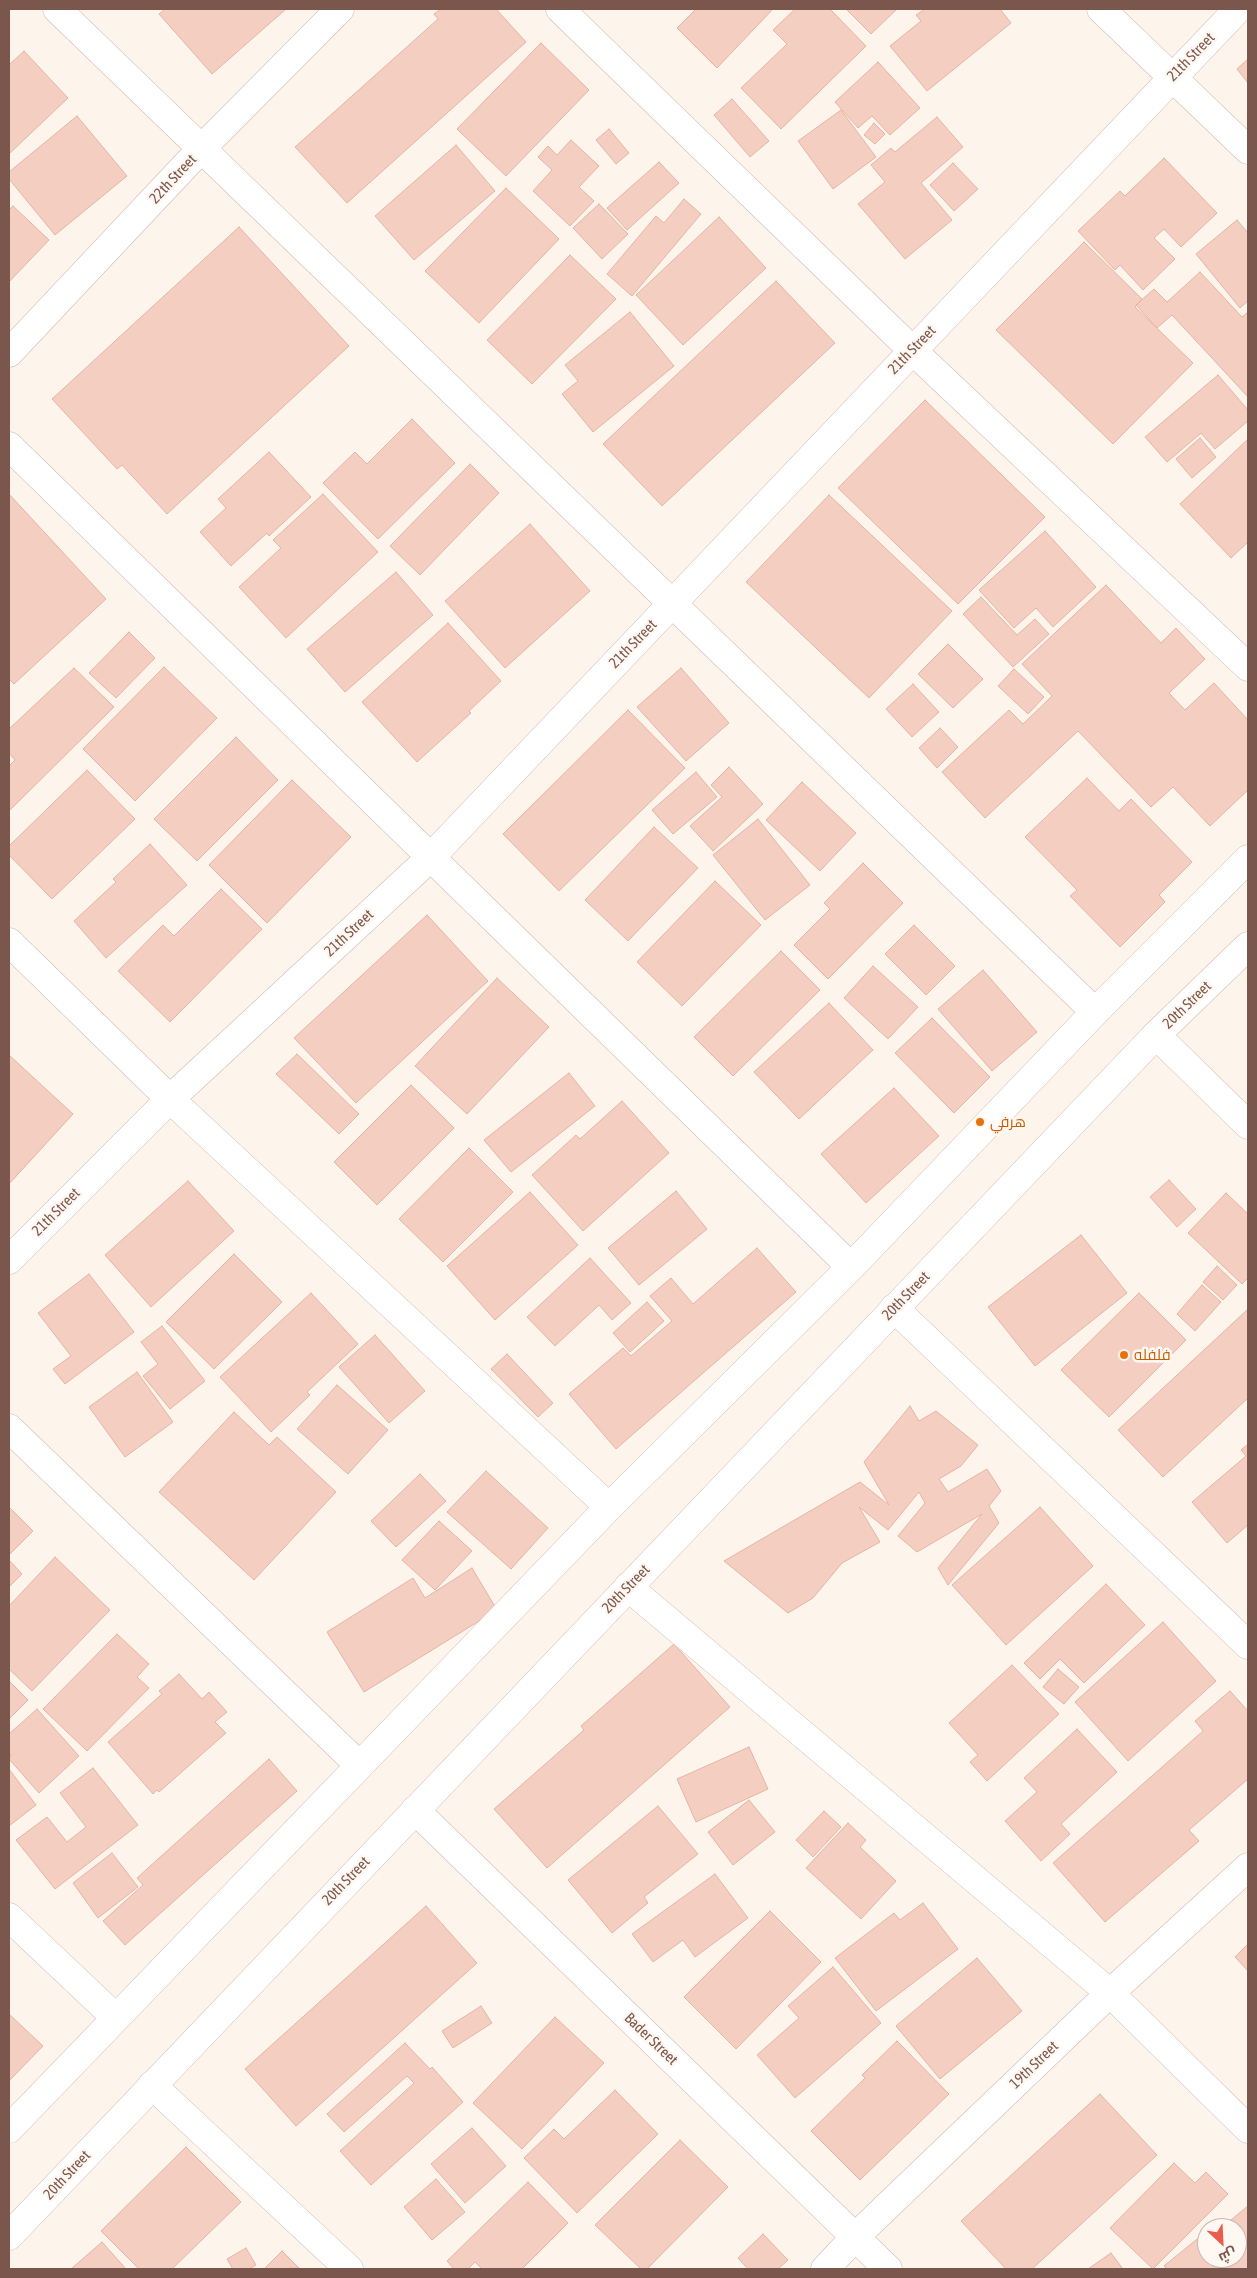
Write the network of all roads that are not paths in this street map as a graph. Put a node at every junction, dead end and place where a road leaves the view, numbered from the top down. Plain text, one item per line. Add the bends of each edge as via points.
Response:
1 (57, 9) edge
2 (340, 9) edge
3 (560, 9) edge
4 (1102, 9) edge
5 (1238, 9) edge
6 (1172, 76) junction
7 (202, 148) junction
8 (1248, 150) edge
9 (912, 350) junction
10 (9, 353) edge
11 (9, 446) edge
12 (672, 603) junction
13 (1248, 667) edge
14 (431, 857) junction
15 (1248, 859) edge
16 (9, 942) edge
17 (1248, 946) edge
18 (1095, 1012) junction
19 (1156, 1035) junction
20 (170, 1099) junction
21 (1248, 1125) edge
22 (9, 1260) edge
23 (851, 1267) junction
24 (894, 1308) junction
25 (9, 1428) edge
26 (609, 1507) junction
27 (628, 1587) junction
28 (1248, 1645) edge
29 (359, 1765) junction
30 (415, 1810) junction
31 (1248, 1867) edge
32 (9, 1917) edge
33 (1110, 1992) junction
34 (115, 2017) junction
35 (152, 2085) junction
36 (1248, 2128) edge
37 (9, 2129) edge
38 (9, 2236) edge
39 (855, 2237) junction
40 (349, 2269) edge
41 (825, 2269) edge
42 (888, 2269) edge

1 - 7 street
2 - 7 street, 22th Street
3 - 9 street
4 - 6 street
5 - 6 street, 21th Street
6 - 8 street
6 - 9 street, 21th Street
7 - 10 street, 22th Street
7 - 12 street
9 - 12 street, 21th Street
9 - 13 street
11 - 14 street
12 - 14 street, 21th Street
12 - 18 street
14 - 20 street, 21th Street
14 - 23 street
15 - 18 street
16 - 20 street
17 - 19 street, 20th Street
18 - 23 street
19 - 21 street
19 - 24 street, 20th Street
20 - 22 street, 21th Street
20 - 26 street
23 - 26 street
24 - 27 street, 20th Street
24 - 28 street
25 - 29 street
26 - 29 street
27 - 30 street, 20th Street
27 - 33 street
29 - 34 street
30 - 35 street, 20th Street
30 - 39 street, Bader Street
31 - 33 street, 19th Street
32 - 34 street
33 - 36 street
33 - 39 street, 19th Street
34 - 37 street
35 - 38 street, 20th Street
35 - 40 street
39 - 41 street, 19th Street
39 - 42 street, Bader Street

